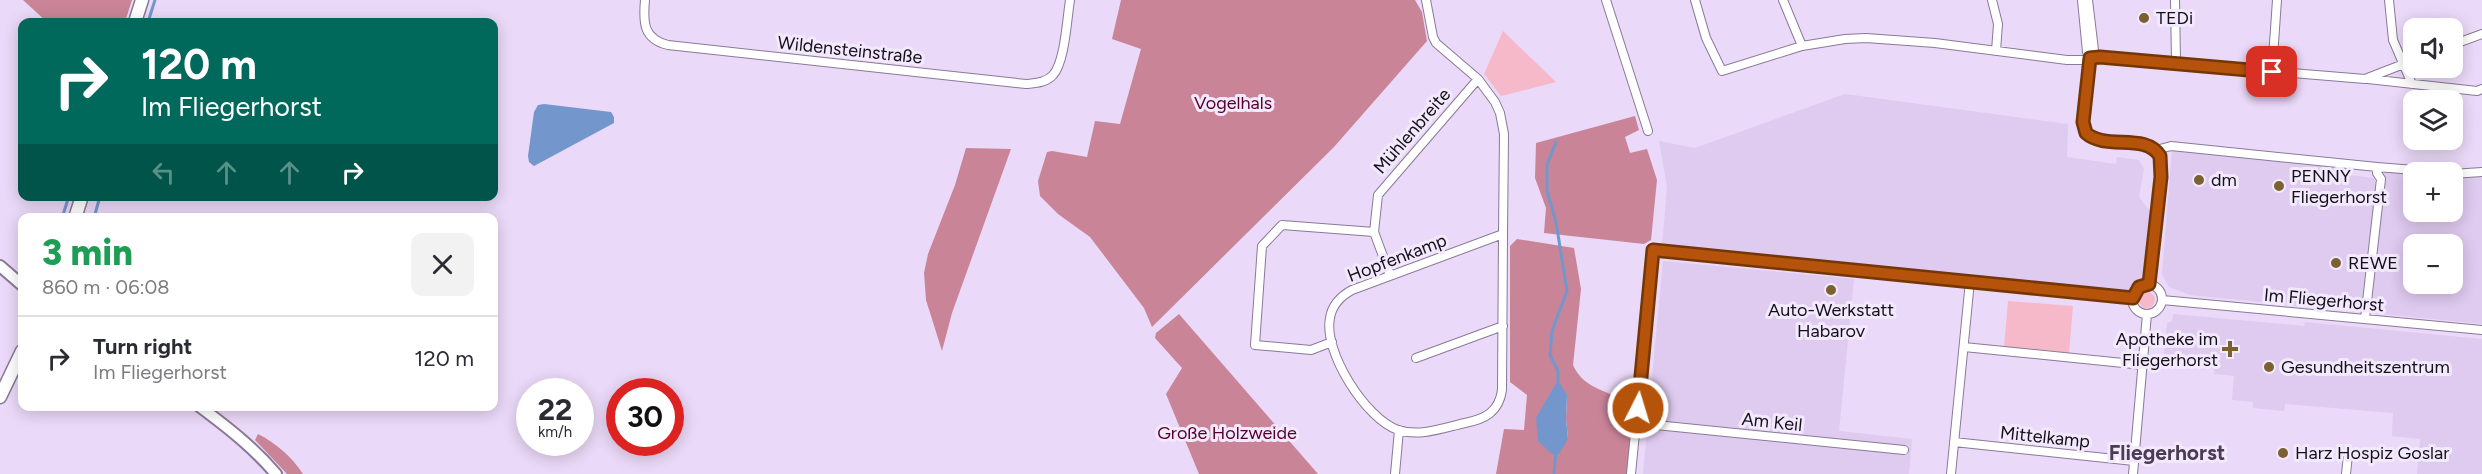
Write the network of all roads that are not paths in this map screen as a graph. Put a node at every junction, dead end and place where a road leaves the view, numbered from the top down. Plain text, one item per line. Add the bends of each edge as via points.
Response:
1 (142, 0) edge
2 (645, 0) edge
3 (1070, 0) edge
4 (1426, 0) edge
5 (1606, 0) edge
6 (1695, 0) edge
7 (1783, 0) edge
8 (1992, 0) edge
9 (2082, 0) edge
10 (2088, 0) edge
11 (2175, 0) edge
12 (2277, 0) edge
13 (2390, 0) edge
14 (136, 18) edge
15 (2482, 34) edge
16 (2463, 41) edge
17 (1802, 45) junction
18 (1996, 51) junction
19 (2090, 58) junction
20 (2403, 61) edge
21 (2176, 62) junction
22 (2403, 63) edge
23 (2272, 72) junction
24 (2410, 78) edge
25 (1478, 79) junction
26 (2365, 79) junction
27 (2412, 84) junction
28 (2482, 89) edge
29 (1648, 131) dead end
30 (2156, 150) junction
31 (2377, 167) junction
32 (2403, 169) edge
33 (2482, 172) edge
34 (2463, 173) edge
35 (1374, 232) junction
36 (1503, 234) junction
37 (0, 266) edge
38 (1390, 275) junction
39 (18, 278) edge
40 (1970, 281) junction
41 (2149, 284) junction
42 (2133, 298) junction
43 (2162, 300) junction
44 (2147, 314) junction
45 (2365, 319) junction
46 (1503, 326) junction
47 (2482, 330) edge
48 (1332, 342) junction
49 (1964, 347) junction
50 (1416, 358) dead end
51 (18, 359) edge
52 (2142, 365) junction
53 (0, 397) edge
54 (206, 411) edge
55 (1636, 423) junction
56 (1399, 430) junction
57 (1954, 442) junction
58 (1904, 450) dead end
59 (2348, 455) dead end
60 (2134, 461) junction
61 (276, 474) edge
62 (1395, 474) edge
63 (1631, 474) edge
64 (1951, 474) edge
65 (2133, 474) edge
66 (2346, 474) edge

1 - 14 main road
2 - 3 street, Wildensteinstraße via 643,22 647,34 668,45 1026,84 1052,77 1061,56
4 - 25 street via 1436,43
5 - 29 street
6 - 17 street via 1706,38 1722,71
7 - 17 street
8 - 18 street via 1998,24
9 - 19 street
10 - 19 street via 2094,50
11 - 21 street
12 - 23 street
13 - 20 street via 2393,40
15 - 16 street
17 - 18 street via 1845,39 1889,39
18 - 19 street via 2067,60
19 - 21 street
19 - 30 street via 2083,122 2086,133 2099,140
21 - 23 street
22 - 26 street
23 - 26 street
24 - 27 street
25 - 35 street, Mühlenbreite via 1378,195
25 - 36 street via 1495,102 1502,123
26 - 27 street
27 - 28 street
30 - 31 street via 2171,146
30 - 41 street via 2161,177
31 - 32 street
31 - 45 street via 2381,179
33 - 34 street
35 - 38 street, Mühlenbreite
35 - 48 street via 1282,225 1262,246 1255,345 1311,350
36 - 38 street, Hopfenkamp
36 - 46 street
37 - 39 street
38 - 48 street, Hopfenkamp via 1340,299 1330,316
40 - 42 street
40 - 49 street
40 - 55 street via 1653,250
41 - 42 street via 2139,287
41 - 43 street via 2159,289
42 - 44 street via 2136,309
43 - 44 street via 2159,309
43 - 45 street, Im Fliegerhorst
44 - 52 street
45 - 47 street, Im Fliegerhorst
46 - 50 street
46 - 56 street via 1502,390 1492,413 1478,421 1426,432
48 - 56 street, Hopfenkamp via 1355,390 1382,422
49 - 52 street
49 - 57 street
51 - 53 main road
52 - 60 street
54 - 61 street via 237,434
55 - 58 street, Am Keil
55 - 63 street
56 - 62 street
57 - 60 street, Mittelkamp
57 - 64 street
59 - 66 street
60 - 65 street

